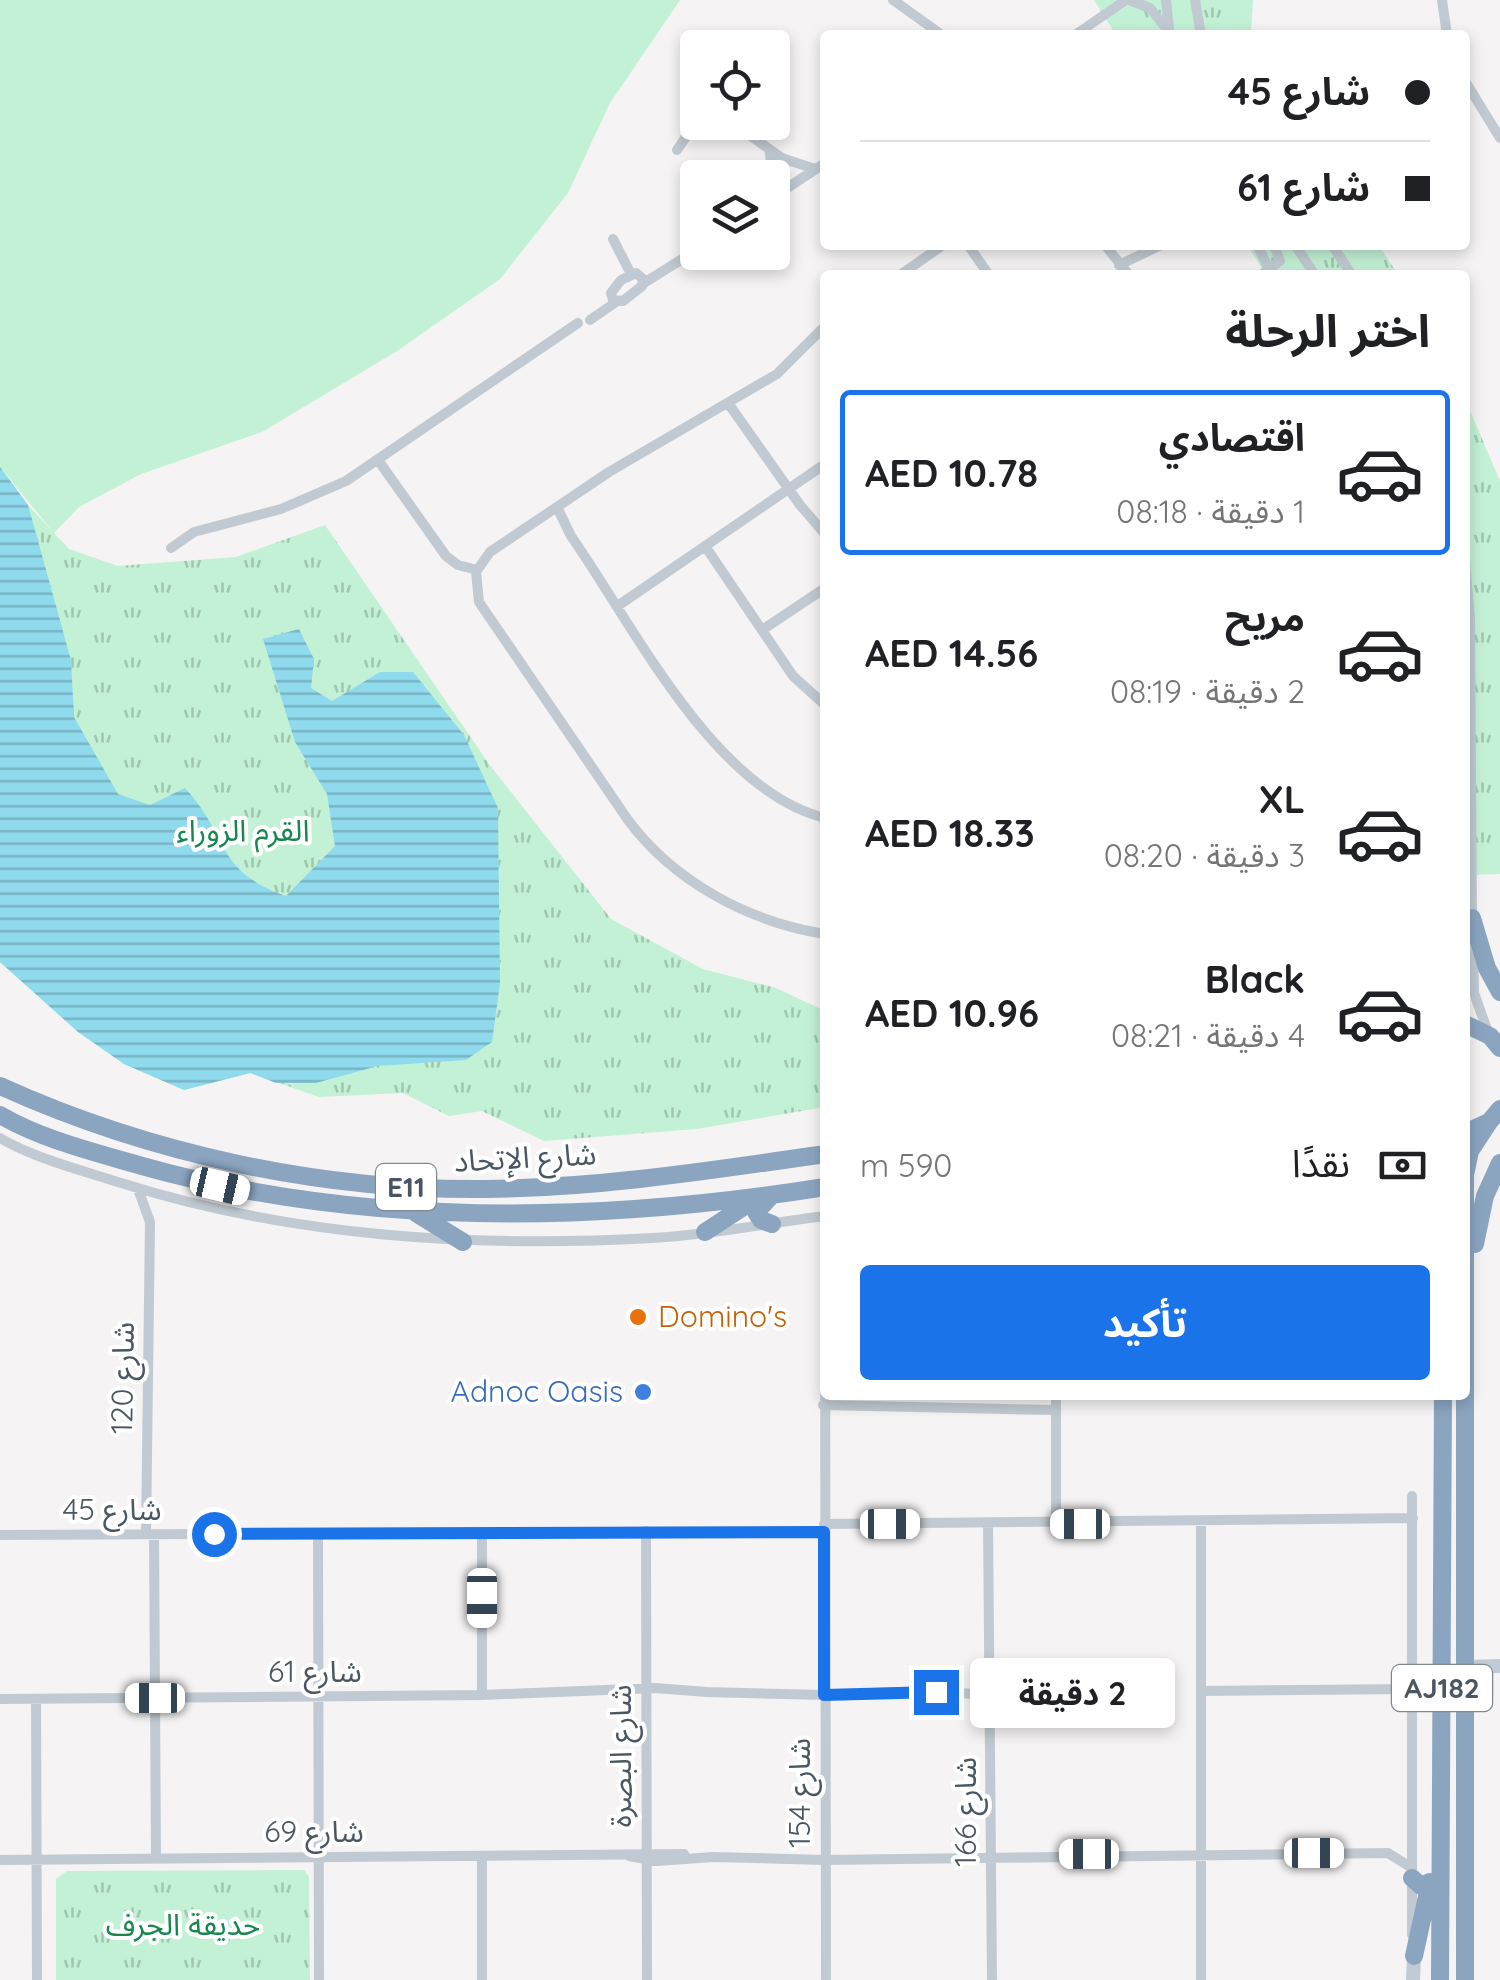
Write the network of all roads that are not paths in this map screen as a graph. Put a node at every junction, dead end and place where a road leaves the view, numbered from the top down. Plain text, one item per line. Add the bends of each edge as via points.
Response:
1 (893, 0) edge
2 (1127, 0) edge
3 (1166, 0) edge
4 (1195, 0) edge
5 (1442, 0) edge
6 (924, 30) edge
7 (1082, 30) edge
8 (1168, 30) edge
9 (1170, 30) edge
10 (1200, 30) edge
11 (1446, 30) edge
12 (1470, 89) edge
13 (1500, 138) edge
14 (684, 140) edge
15 (756, 140) edge
16 (769, 148) junction
17 (677, 150) dead end
18 (770, 160) edge
19 (820, 166) edge
20 (790, 186) edge
21 (613, 239) dead end
22 (936, 250) edge
23 (1109, 250) edge
24 (1151, 250) edge
25 (1277, 250) edge
26 (680, 260) edge
27 (1120, 265) junction
28 (907, 270) edge
29 (1125, 270) edge
30 (1267, 270) edge
31 (631, 274) junction
32 (644, 283) junction
33 (616, 302) junction
34 (820, 331) edge
35 (728, 404) junction
36 (378, 460) junction
37 (820, 467) edge
38 (788, 489) junction
39 (557, 507) junction
40 (820, 528) edge
41 (705, 546) junction
42 (171, 548) dead end
43 (477, 570) junction
44 (820, 591) edge
45 (619, 605) junction
46 (762, 630) junction
47 (1470, 689) edge
48 (820, 700) edge
49 (820, 816) edge
50 (1470, 816) edge
51 (1470, 920) edge
52 (1470, 932) edge
53 (820, 933) edge
54 (1500, 992) edge
55 (1470, 1027) edge
56 (1496, 1041) edge
57 (0, 1086) edge
58 (0, 1115) edge
59 (1494, 1116) edge
60 (1470, 1129) edge
61 (0, 1138) edge
62 (820, 1155) edge
63 (1470, 1156) edge
64 (1500, 1163) edge
65 (137, 1188) junction
66 (820, 1188) edge
67 (766, 1196) junction
68 (174, 1198) junction
69 (406, 1210) junction
70 (820, 1217) edge
71 (800, 1219) junction
72 (150, 1222) junction
73 (772, 1224) junction
74 (705, 1232) junction
75 (820, 1236) edge
76 (463, 1242) junction
77 (1470, 1278) edge
78 (823, 1400) edge
79 (1056, 1400) edge
80 (1443, 1400) edge
81 (1467, 1400) edge
82 (823, 1405) junction
83 (1056, 1410) junction
84 (1412, 1496) dead end
85 (1413, 1518) junction
86 (988, 1524) junction
87 (1056, 1524) junction
88 (1201, 1524) junction
89 (824, 1528) junction
90 (646, 1531) junction
91 (482, 1533) junction
92 (150, 1534) junction
93 (318, 1534) junction
94 (0, 1536) edge
95 (1500, 1666) edge
96 (1467, 1667) junction
97 (1412, 1689) junction
98 (825, 1691) junction
99 (990, 1691) junction
100 (1200, 1691) junction
101 (646, 1692) junction
102 (318, 1696) junction
103 (482, 1696) junction
104 (36, 1698) junction
105 (155, 1698) junction
106 (0, 1699) edge
107 (1441, 1783) junction
108 (1412, 1840) junction
109 (1388, 1853) junction
110 (991, 1854) junction
111 (1202, 1854) junction
112 (482, 1856) junction
113 (826, 1856) junction
114 (318, 1857) junction
115 (646, 1857) junction
116 (156, 1858) junction
117 (0, 1860) edge
118 (37, 1860) junction
119 (1418, 1876) junction
120 (1414, 1956) joint
121 (37, 1980) edge
122 (319, 1980) edge
123 (482, 1980) edge
124 (647, 1980) edge
125 (826, 1980) edge
126 (992, 1980) edge
127 (1202, 1980) edge
128 (1413, 1980) edge
129 (1440, 1980) edge
130 (1464, 1980) edge

1 - 6 street
2 - 7 street
2 - 8 street via 1150,8
3 - 9 street
4 - 10 street
5 - 11 street
12 - 13 street
14 - 17 street
15 - 16 street
16 - 18 street
16 - 19 street via 790,162
19 - 20 street
21 - 31 street
22 - 28 street
23 - 27 street
24 - 27 street
25 - 30 street via 1281,258
26 - 32 street
27 - 29 street
31 - 32 street
31 - 33 street via 610,292
32 - 33 street
33 - 36 street
34 - 35 street via 777,374
35 - 38 street
35 - 39 street
36 - 42 street via 310,498 194,532
36 - 43 street via 452,561
37 - 38 street
38 - 40 street
38 - 41 street
39 - 43 street via 496,548
39 - 45 street
41 - 45 street
41 - 46 street
43 - 53 street via 480,602 641,838 688,879 725,900
44 - 46 street
45 - 49 street via 731,761 774,796
46 - 48 street via 793,676
47 - 50 street
51 - 54 highway
52 - 56 street via 1474,993
55 - 56 highway
57 - 62 highway, شارع الإتحاد / E11 via 199,1154 409,1188 488,1190 699,1174
58 - 69 highway, شارع الإتحاد / E11 via 56,1140 192,1180
59 - 60 highway
59 - 63 highway, AJ182
61 - 65 street
64 - 77 highway via 1480,1213
65 - 68 street
65 - 72 street, شارع 120
66 - 67 highway, شارع الإتحاد / E11
67 - 69 highway, شارع الإتحاد / E11 via 564,1213
67 - 73 highway via 756,1212
67 - 74 highway
68 - 72 street
68 - 76 street via 317,1227
69 - 76 highway
70 - 71 street
71 - 73 street
71 - 75 street, شارع 154
72 - 92 street, شارع 120
73 - 74 street
74 - 76 street
78 - 82 street, شارع 154
79 - 83 street
80 - 107 highway, AJ182
81 - 96 highway, AJ182
82 - 83 street
82 - 89 street, شارع 154
83 - 87 street
84 - 85 street
85 - 88 street, شارع 45
85 - 97 street
86 - 87 street, شارع 45
86 - 89 street, شارع 45
86 - 99 street, شارع 166
87 - 88 street, شارع 45
88 - 100 street
89 - 90 street, شارع 45
89 - 98 street, شارع 154
90 - 91 street, شارع 45
90 - 101 street, شارع البصرة
91 - 93 street, شارع 45
91 - 103 street
92 - 93 street, شارع 45
92 - 94 street, شارع 45
92 - 105 street, شارع 120
93 - 102 street
95 - 96 street
96 - 130 highway, AJ182
97 - 100 street
97 - 108 street
98 - 99 street, شارع 61
98 - 101 street, شارع 61
98 - 113 street, شارع 154
99 - 110 street, شارع 166
100 - 111 street
101 - 103 street, شارع 61
101 - 115 street, شارع البصرة
102 - 103 street, شارع 61
102 - 105 street, شارع 61
102 - 114 street
104 - 105 street, شارع 61
104 - 106 street, شارع 61
104 - 118 street
105 - 116 street, شارع 120
107 - 119 highway via 1430,1796
107 - 129 highway, AJ182
108 - 109 street
108 - 119 street
109 - 111 street, شارع 69
109 - 119 street
110 - 111 street, شارع 69
110 - 113 street, شارع 69
110 - 126 street, شارع 166
111 - 127 street
112 - 114 street, شارع 69
112 - 115 street, شارع 69
112 - 123 street
113 - 115 street, شارع 69
113 - 125 street, شارع 154
114 - 116 street, شارع 69
114 - 122 street
115 - 124 street, شارع البصرة
116 - 118 street, شارع 69
117 - 118 street, شارع 69
118 - 121 street
119 - 120 highway via 1426,1915
120 - 128 street

